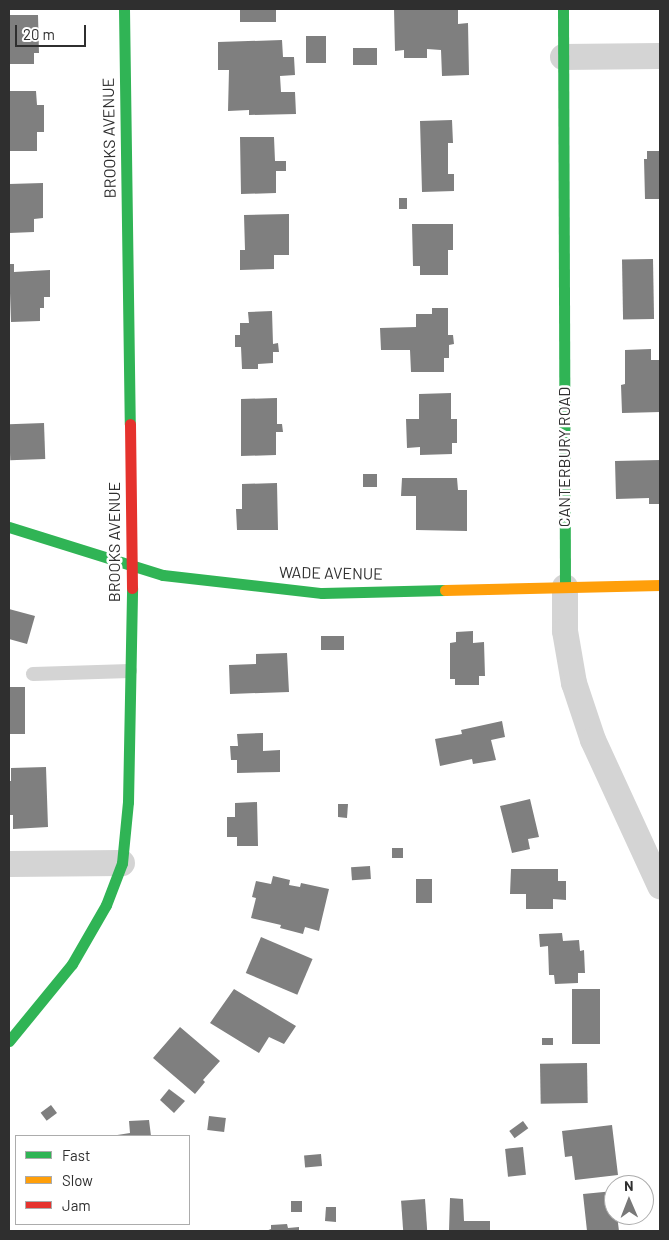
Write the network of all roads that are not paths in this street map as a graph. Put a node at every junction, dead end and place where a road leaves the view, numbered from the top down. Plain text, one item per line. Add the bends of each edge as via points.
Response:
1 (124, 9) edge
2 (563, 9) edge
3 (660, 56) edge
4 (563, 57) junction
5 (9, 527) edge
6 (132, 565) junction
7 (660, 585) edge
8 (565, 587) junction
9 (130, 671) junction
10 (33, 674) dead end
11 (122, 863) junction
12 (9, 864) edge
13 (660, 886) edge
14 (9, 1040) edge

1 - 6 main road, BROOKS AVENUE
2 - 4 main road, CANTERBURY ROAD
3 - 4 street
4 - 8 main road, CANTERBURY ROAD
5 - 6 main road, WADE AVENUE
6 - 8 main road, WADE AVENUE via 175,577 322,593
6 - 9 main road, BROOKS AVENUE
7 - 8 main road, WADE AVENUE
8 - 13 street, CANTERBURY ROAD via 565,631 574,683 593,740
9 - 10 lane
9 - 11 main road, BROOKS AVENUE via 128,802
11 - 12 street
11 - 14 main road, BROOKS AVENUE via 106,905 72,964

